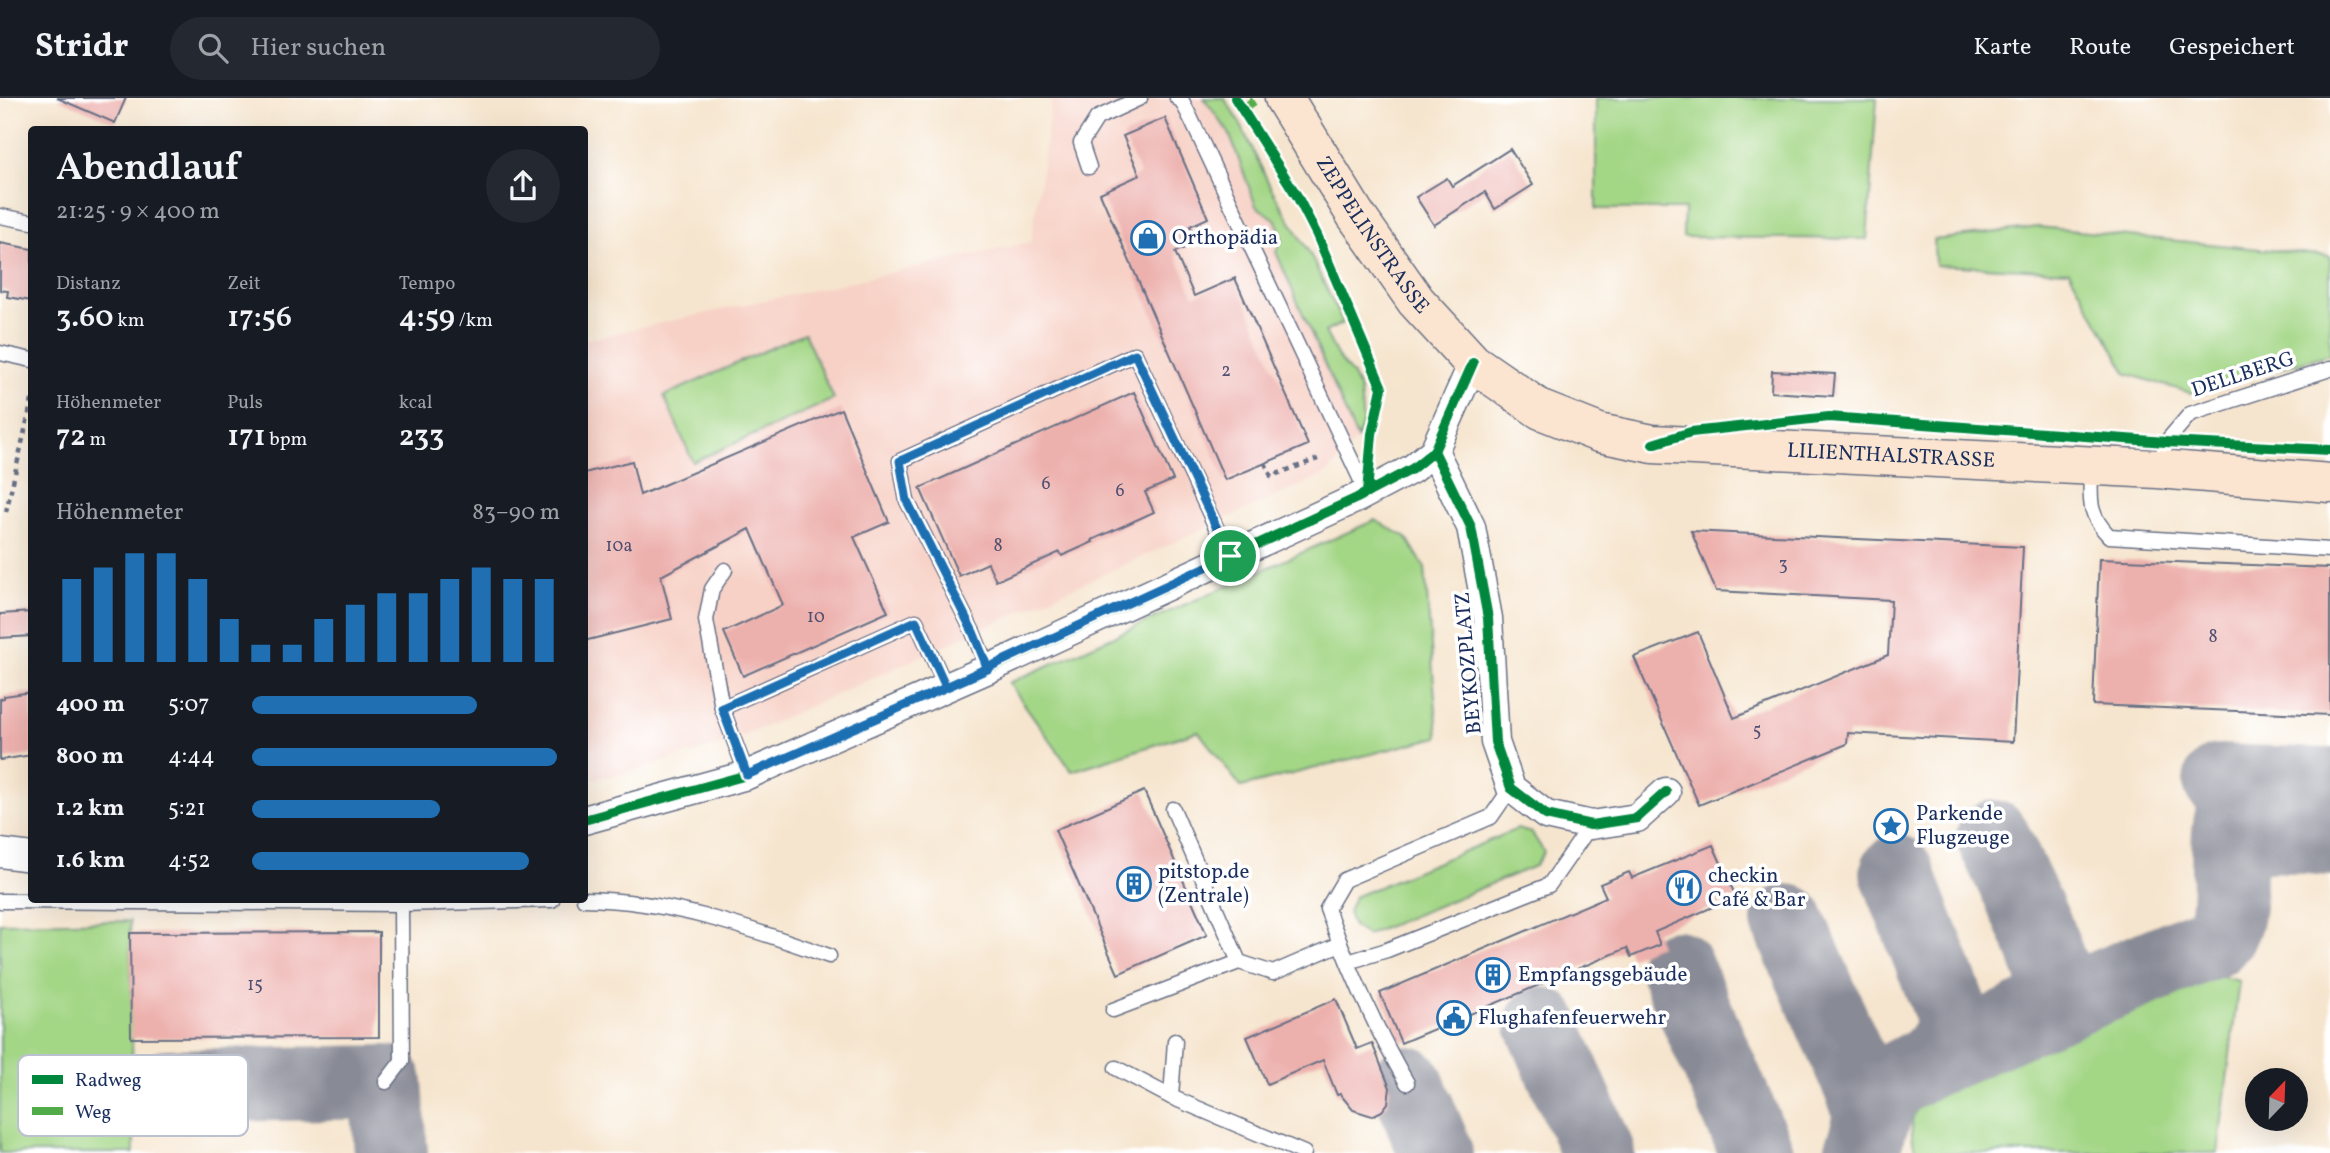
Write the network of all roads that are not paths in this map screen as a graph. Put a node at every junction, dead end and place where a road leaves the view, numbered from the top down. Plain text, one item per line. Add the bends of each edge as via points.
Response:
1 (1177, 98) edge
2 (1284, 98) edge
3 (1135, 99) edge
4 (1088, 167) dead end
5 (0, 216) edge
6 (28, 221) edge
7 (0, 353) edge
8 (28, 359) edge
9 (1473, 363) junction
10 (2330, 369) edge
11 (1434, 451) junction
12 (2091, 467) junction
13 (2158, 469) junction
14 (2330, 483) edge
15 (1367, 493) junction
16 (2330, 550) edge
17 (1230, 556) junction
18 (725, 570) dead end
19 (988, 669) junction
20 (946, 687) junction
21 (722, 708) junction
22 (747, 775) junction
23 (1511, 788) junction
24 (1666, 792) dead end
25 (1173, 809) dead end
26 (588, 819) edge
27 (1591, 825) junction
28 (0, 853) edge
29 (28, 856) edge
30 (588, 899) edge
31 (0, 901) edge
32 (28, 901) edge
33 (267, 903) edge
34 (439, 903) edge
35 (401, 904) junction
36 (1340, 944) junction
37 (829, 956) dead end
38 (1239, 962) junction
39 (1348, 962) junction
40 (1113, 1010) dead end
41 (1175, 1041) dead end
42 (1116, 1069) dead end
43 (386, 1082) dead end
44 (1407, 1083) dead end
45 (1171, 1097) junction
46 (1304, 1153) edge

1 - 15 lane via 1191,119
2 - 9 main road, ZEPPELINSTRASSE via 1355,214 1416,301
3 - 4 lane via 1097,118 1081,143
5 - 6 lane
7 - 8 lane
9 - 11 street
9 - 12 main road, LILIENTHALSTRASSE via 1541,410 1599,433 1653,444
10 - 13 lane, DELLBERG via 2190,414 2166,442
11 - 15 street via 1412,469
11 - 23 street, BEYKOZPLATZ via 1471,527 1488,618 1495,742
12 - 13 main road, LILIENTHALSTRASSE
12 - 16 lane via 2091,503 2096,522 2109,536
13 - 14 main road, LILIENTHALSTRASSE
15 - 17 street
17 - 19 street
17 - 19 lane via 1135,354 900,461 907,501
18 - 21 lane via 712,589 706,620
19 - 20 street
20 - 21 lane via 916,621
20 - 22 street
21 - 22 lane
22 - 26 street
23 - 27 street via 1546,815
23 - 36 lane via 1491,817 1344,880 1326,909
24 - 27 street via 1637,818
25 - 38 lane
27 - 39 lane via 1549,885
28 - 29 street
30 - 37 lane via 691,912
31 - 32 lane
33 - 35 lane
34 - 35 lane
35 - 43 lane via 402,1061
36 - 38 lane via 1273,973
36 - 39 lane
38 - 40 lane
39 - 44 lane via 1387,1050
41 - 45 lane
42 - 45 lane
45 - 46 lane

